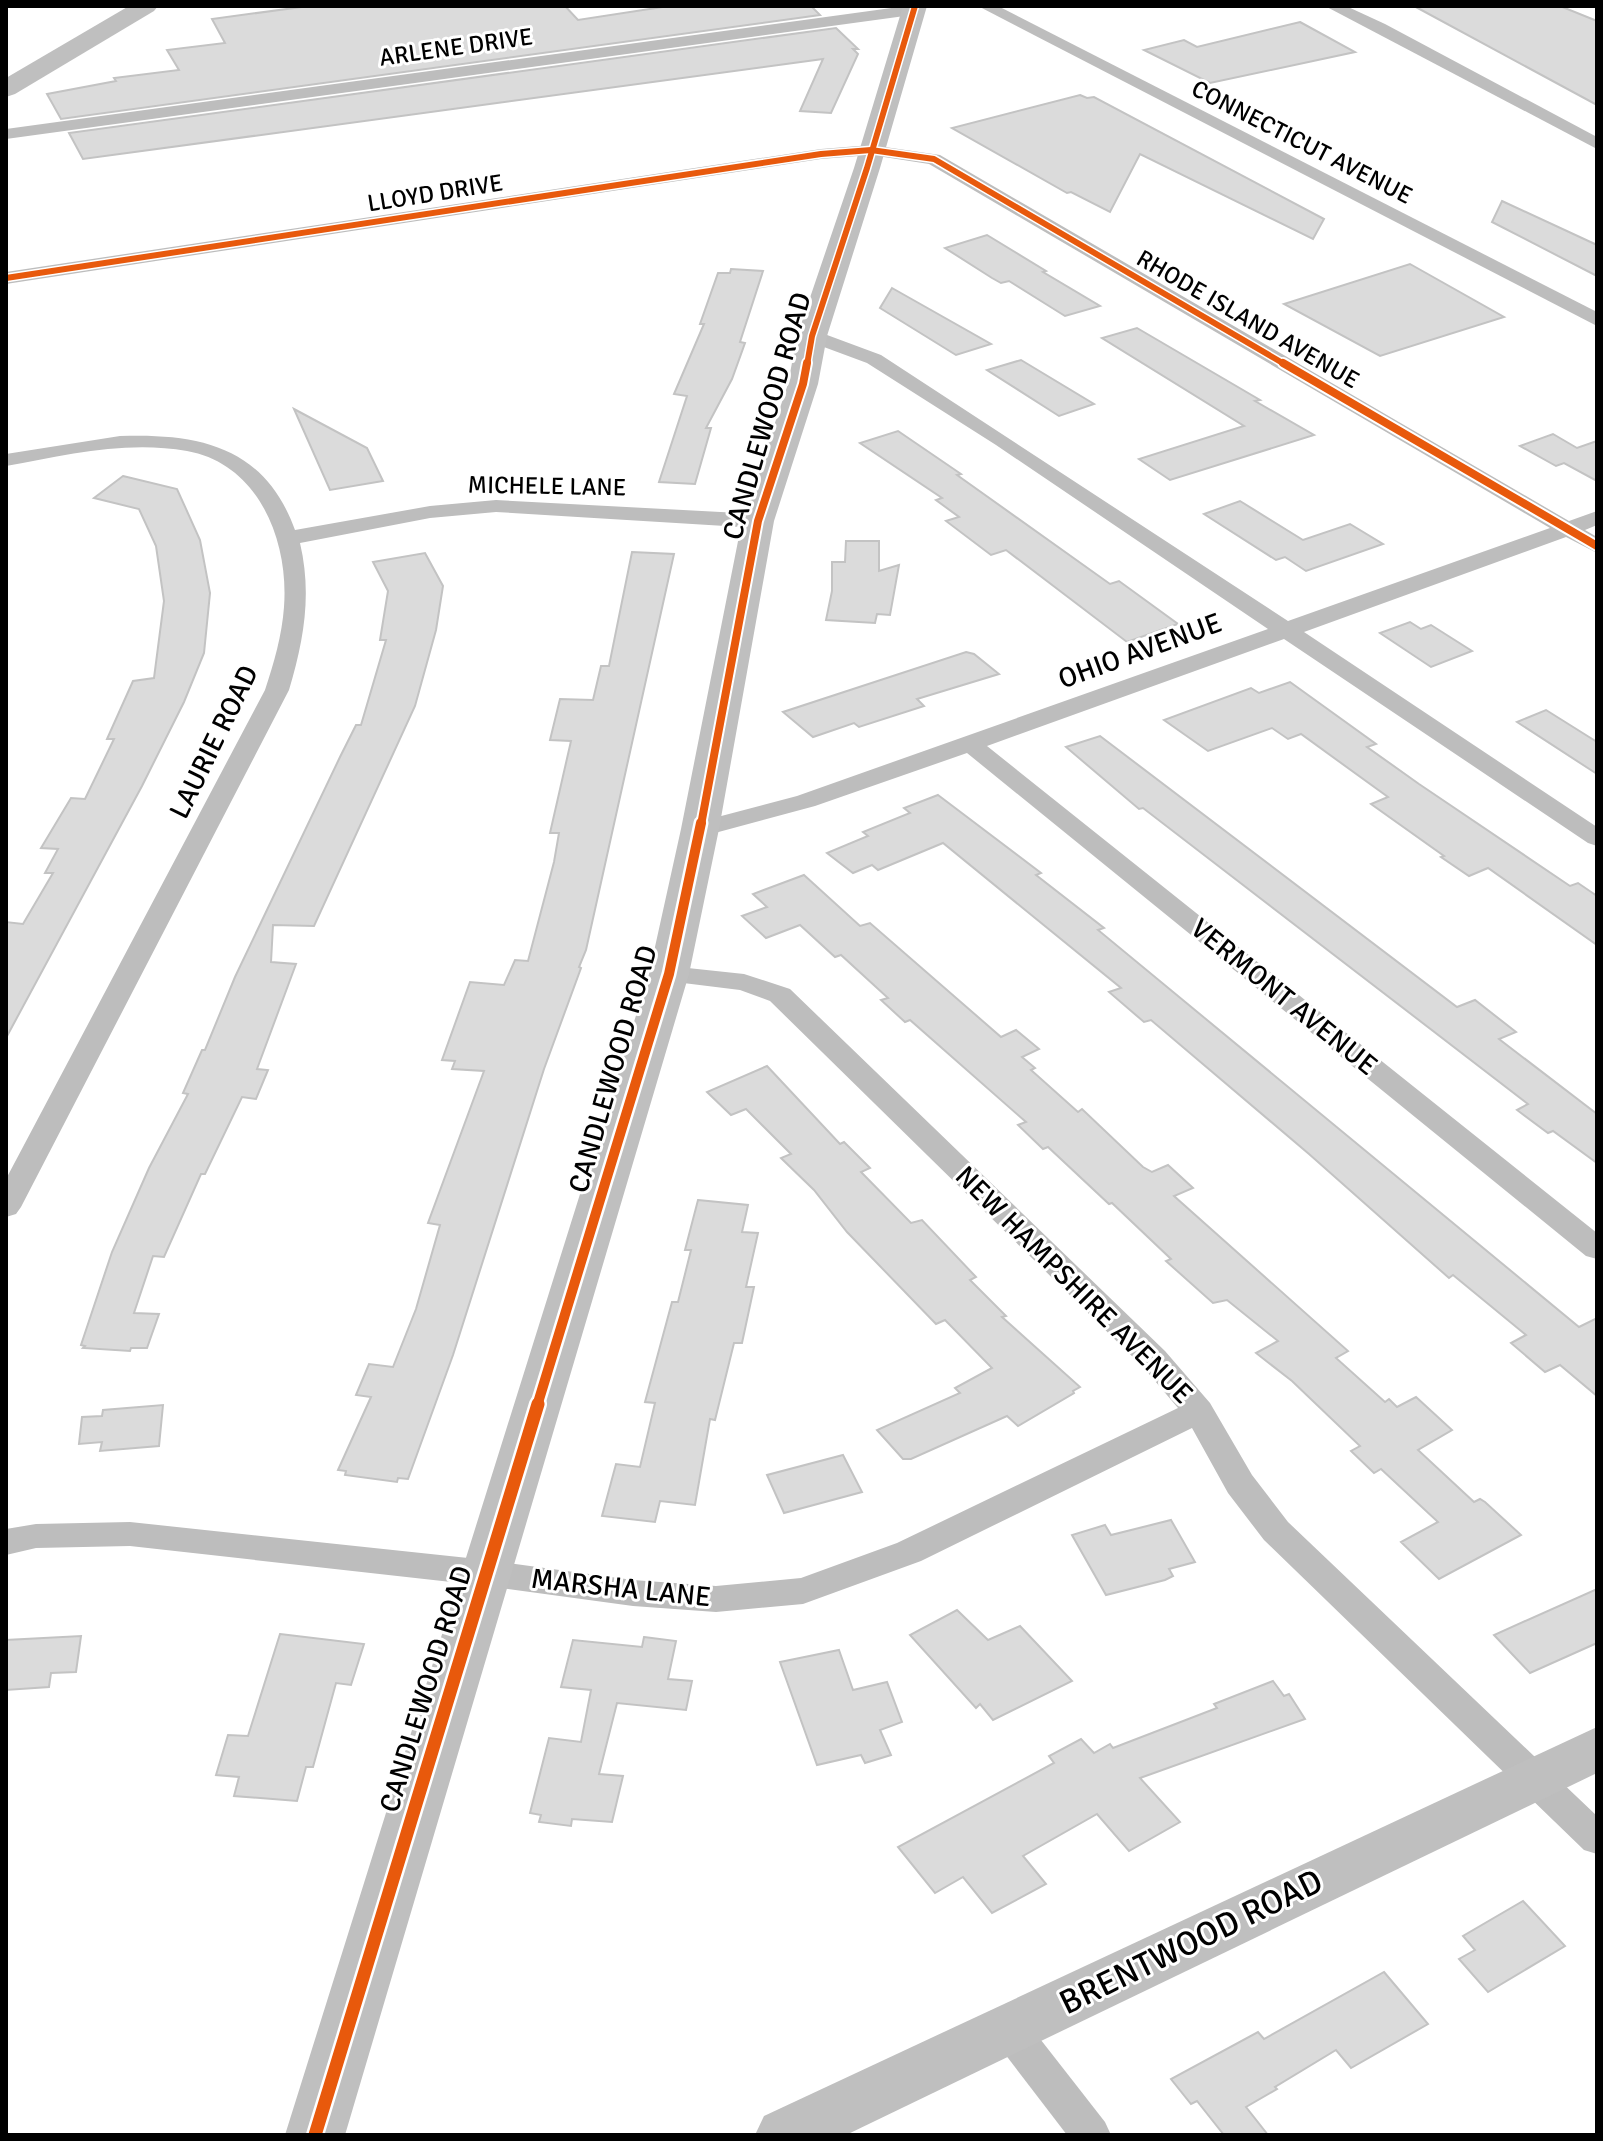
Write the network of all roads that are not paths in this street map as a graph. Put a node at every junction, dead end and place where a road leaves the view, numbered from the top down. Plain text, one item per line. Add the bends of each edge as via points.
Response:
1 (146, 6) edge
2 (986, 6) edge
3 (1333, 6) edge
4 (914, 8) edge
5 (6, 89) edge
6 (6, 134) edge
7 (1597, 144) edge
8 (871, 150) junction
9 (6, 278) edge
10 (1597, 320) edge
11 (812, 336) junction
12 (6, 460) edge
13 (1597, 518) edge
14 (758, 521) junction
15 (1568, 529) junction
16 (289, 538) junction
17 (1597, 546) edge
18 (1289, 630) junction
19 (970, 744) junction
20 (700, 829) junction
21 (1597, 838) edge
22 (669, 974) junction
23 (6, 1207) edge
24 (1597, 1249) edge
25 (1199, 1411) junction
26 (6, 1542) edge
27 (487, 1573) junction
28 (1597, 1749) edge
29 (1534, 1778) junction
30 (1597, 1839) edge
31 (1009, 2029) junction
32 (315, 2135) edge
33 (785, 2135) edge
34 (1091, 2135) edge

1 - 5 street
2 - 10 street, CONNECTICUT AVENUE
3 - 7 street
4 - 6 street, ARLENE DRIVE
4 - 8 street, CANDLEWOOD ROAD
8 - 9 street, LLOYD DRIVE
8 - 11 street, CANDLEWOOD ROAD
8 - 15 street, RHODE ISLAND AVENUE via 934,159
11 - 14 street, CANDLEWOOD ROAD via 803,384
11 - 18 street via 874,359
12 - 16 street, LAURIE ROAD via 122,442 188,445 238,462 261,486
13 - 15 street, OHIO AVENUE
14 - 16 street, MICHELE LANE via 496,506 430,512
14 - 20 street, CANDLEWOOD ROAD
15 - 17 street, RHODE ISLAND AVENUE
15 - 18 street, OHIO AVENUE
16 - 23 street, LAURIE ROAD via 296,594 291,642 277,690
18 - 19 street, OHIO AVENUE
18 - 21 street
19 - 20 street, OHIO AVENUE via 806,801
19 - 24 street, VERMONT AVENUE
20 - 22 street, CANDLEWOOD ROAD
22 - 25 street, NEW HAMPSHIRE AVENUE via 744,982 780,995 1154,1359
22 - 27 street, CANDLEWOOD ROAD
25 - 27 street, MARSHA LANE via 909,1552 803,1591 716,1599
25 - 29 street, NEW HAMPSHIRE AVENUE via 1240,1484 1276,1531
26 - 27 street, MARSHA LANE via 36,1536 130,1534
27 - 32 street, CANDLEWOOD ROAD
28 - 29 street, BRENTWOOD ROAD
29 - 30 street, NEW HAMPSHIRE AVENUE
29 - 31 street, BRENTWOOD ROAD
31 - 33 street, BRENTWOOD ROAD
31 - 34 street

